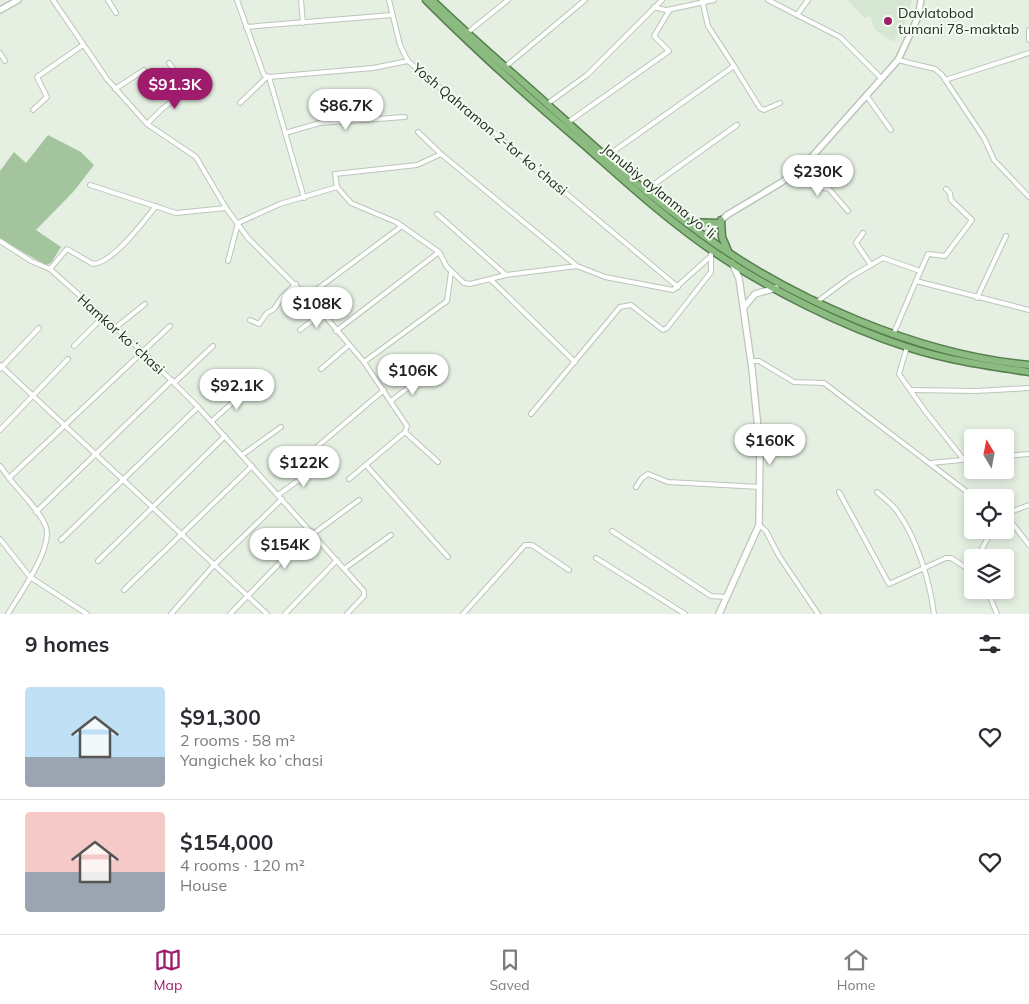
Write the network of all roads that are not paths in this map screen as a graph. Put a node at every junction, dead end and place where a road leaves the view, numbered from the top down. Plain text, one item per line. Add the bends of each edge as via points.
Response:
1 (18, 0) edge
2 (53, 0) edge
3 (108, 0) edge
4 (237, 0) edge
5 (301, 0) edge
6 (389, 0) edge
7 (426, 0) edge
8 (432, 0) edge
9 (508, 0) edge
10 (586, 0) edge
11 (662, 0) edge
12 (714, 0) edge
13 (768, 0) edge
14 (808, 0) edge
15 (704, 1) edge
16 (922, 1) edge
17 (654, 7) junction
18 (0, 10) edge
19 (669, 11) junction
20 (116, 13) dead end
21 (392, 15) junction
22 (797, 15) junction
23 (303, 22) junction
24 (246, 27) junction
25 (1029, 30) edge
26 (467, 33) junction
27 (1029, 40) edge
28 (83, 45) junction
29 (0, 53) edge
30 (1029, 53) edge
31 (5, 60) dead end
32 (898, 60) junction
33 (408, 61) junction
34 (170, 63) dead end
35 (505, 66) junction
36 (734, 66) junction
37 (144, 70) dead end
38 (268, 77) junction
39 (881, 78) junction
40 (945, 80) junction
41 (115, 89) junction
42 (866, 95) junction
43 (240, 103) dead end
44 (780, 103) dead end
45 (547, 104) junction
46 (34, 110) dead end
47 (405, 117) dead end
48 (567, 123) junction
49 (147, 124) junction
50 (737, 125) dead end
51 (891, 130) dead end
52 (418, 132) dead end
53 (285, 133) junction
54 (441, 154) junction
55 (607, 156) junction
56 (801, 168) junction
57 (90, 185) dead end
58 (337, 187) junction
59 (946, 189) dead end
60 (646, 190) junction
61 (1029, 197) edge
62 (304, 198) junction
63 (156, 206) junction
64 (226, 208) junction
65 (848, 211) dead end
66 (437, 214) dead end
67 (720, 221) junction
68 (684, 222) junction
69 (238, 223) junction
70 (402, 226) junction
71 (863, 233) dead end
72 (704, 236) junction
73 (1006, 236) dead end
74 (0, 241) edge
75 (439, 252) junction
76 (728, 252) junction
77 (711, 253) junction
78 (228, 261) dead end
79 (732, 262) junction
80 (871, 265) junction
81 (577, 266) junction
82 (50, 269) junction
83 (920, 271) junction
84 (451, 272) junction
85 (506, 275) junction
86 (491, 280) junction
87 (916, 281) junction
88 (296, 284) junction
89 (678, 287) junction
90 (776, 288) junction
91 (308, 296) junction
92 (977, 298) junction
93 (818, 301) junction
94 (145, 304) dead end
95 (744, 307) junction
96 (1029, 310) edge
97 (322, 313) junction
98 (103, 316) junction
99 (250, 320) dead end
100 (170, 326) dead end
101 (39, 328) dead end
102 (115, 328) junction
103 (300, 330) dead end
104 (336, 331) junction
105 (893, 335) junction
106 (74, 346) dead end
107 (213, 346) dead end
108 (349, 346) junction
109 (907, 347) junction
110 (143, 352) junction
111 (68, 359) dead end
112 (751, 361) junction
113 (364, 362) junction
114 (575, 362) junction
115 (1029, 366) edge
116 (1, 367) edge
117 (320, 369) dead end
118 (1029, 372) edge
119 (423, 376) dead end
120 (173, 381) junction
121 (250, 387) dead end
122 (1029, 388) edge
123 (384, 390) junction
124 (911, 390) junction
125 (33, 395) junction
126 (390, 401) junction
127 (198, 407) junction
128 (531, 414) dead end
129 (212, 422) junction
130 (64, 424) junction
131 (281, 427) dead end
132 (0, 430) edge
133 (405, 432) junction
134 (225, 436) junction
135 (318, 446) dead end
136 (96, 454) junction
137 (1029, 454) edge
138 (242, 455) junction
139 (1014, 455) edge
140 (964, 460) joint
141 (438, 462) dead end
142 (931, 464) junction
143 (320, 465) dead end
144 (366, 465) junction
145 (0, 466) edge
146 (252, 466) junction
147 (9, 478) junction
148 (349, 479) dead end
149 (124, 481) junction
150 (636, 486) dead end
151 (760, 487) junction
152 (964, 489) edge
153 (839, 492) dead end
154 (877, 492) dead end
155 (278, 495) junction
156 (282, 499) junction
157 (359, 500) dead end
158 (1029, 505) edge
159 (152, 507) junction
160 (1014, 511) edge
161 (36, 512) junction
162 (760, 526) junction
163 (1014, 526) edge
164 (612, 531) dead end
165 (182, 533) junction
166 (312, 533) junction
167 (391, 534) dead end
168 (0, 539) edge
169 (61, 540) dead end
170 (1029, 545) edge
171 (448, 557) dead end
172 (596, 558) dead end
173 (337, 560) junction
174 (98, 561) dead end
175 (214, 565) junction
176 (964, 567) edge
177 (344, 569) junction
178 (924, 569) junction
179 (569, 570) dead end
180 (30, 577) junction
181 (124, 590) dead end
182 (247, 596) junction
183 (727, 597) junction
184 (991, 599) edge
185 (8, 614) edge
186 (87, 614) edge
187 (171, 614) edge
188 (230, 614) edge
189 (267, 614) edge
190 (285, 614) edge
191 (347, 614) edge
192 (463, 614) edge
193 (685, 614) edge
194 (719, 614) edge
195 (818, 614) edge
196 (934, 614) edge
197 (997, 614) edge

1 - 18 street
2 - 28 street
3 - 20 street
4 - 24 street
5 - 23 street
6 - 21 street
7 - 77 highway, Janubiy aylanma yoʻli via 522,91
8 - 26 highway, Janubiy aylanma yoʻli
9 - 26 street
10 - 35 street
11 - 17 street
12 - 15 street
13 - 22 street
14 - 22 street
15 - 19 street
15 - 36 street via 708,26
16 - 32 street
17 - 19 street
17 - 45 street via 587,75
19 - 48 street via 654,36 669,49 667,54
21 - 23 street
21 - 33 street via 400,46
22 - 39 street via 840,37
23 - 24 street
24 - 38 street via 262,70
25 - 27 street
26 - 35 highway, Janubiy aylanma yoʻli
28 - 41 street
28 - 46 street via 37,77 48,97
29 - 31 street
30 - 40 street
32 - 39 street
32 - 40 street via 935,69
33 - 38 street, Yosh Qahramon 2-tor koʼchasi via 373,68
33 - 89 street, Yosh Qahramon 2-tor koʼchasi
34 - 49 street via 186,87
35 - 45 highway, Janubiy aylanma yoʻli
36 - 44 street via 760,108 764,110
36 - 55 street
37 - 41 street
38 - 43 street
38 - 53 street
39 - 42 street
40 - 61 street via 984,138 994,160
41 - 49 street
42 - 51 street
42 - 56 street
45 - 48 highway, Janubiy aylanma yoʻli
47 - 53 street via 320,123
48 - 55 highway, Janubiy aylanma yoʻli
49 - 64 street via 196,157
50 - 60 street
52 - 54 street
53 - 62 street
54 - 58 street via 417,165 338,172 334,176
54 - 81 street
55 - 60 highway, Janubiy aylanma yoʻli
56 - 65 street via 820,188 827,188
56 - 67 street
57 - 63 street
58 - 62 street
58 - 70 street via 351,203
59 - 83 street via 951,200 971,217 970,224 948,254 928,254
60 - 68 highway, Janubiy aylanma yoʻli
62 - 69 street via 280,204
63 - 64 street via 176,212
63 - 82 street via 127,242 100,262 93,264 67,248
64 - 69 street
66 - 85 street
67 - 68 highway
67 - 72 street
67 - 76 highway
68 - 72 highway, Janubiy aylanma yoʻli
69 - 78 street
69 - 88 street via 248,238
70 - 75 street
70 - 91 street
71 - 80 street via 856,242
72 - 76 highway, Janubiy aylanma yoʻli
73 - 92 street
74 - 82 street, Hamkor koʻchasi
75 - 84 street
75 - 104 street
76 - 93 highway, Janubiy aylanma yoʻli
77 - 79 highway, Janubiy aylanma yoʻli
77 - 89 street
77 - 114 street via 711,272 667,328 663,330 631,304 625,305
79 - 90 highway, Janubiy aylanma yoʻli
79 - 95 main road via 739,278
80 - 83 street via 885,257
80 - 93 street
81 - 85 street
81 - 89 street via 604,277 668,291
82 - 98 street, Hamkor koʻchasi
83 - 87 street
84 - 86 street via 467,284
84 - 113 street via 447,301
85 - 86 street
86 - 114 street
87 - 92 street
87 - 105 street
88 - 91 street
88 - 99 street via 259,324
90 - 95 main road via 755,294
90 - 109 highway, Janubiy aylanma yoʻli via 832,317
91 - 97 street
92 - 96 street
93 - 105 highway, Janubiy aylanma yoʻli
94 - 102 street
95 - 112 main road
97 - 103 street
97 - 104 street
98 - 102 street, Hamkor koʻchasi
98 - 106 street
100 - 110 street
101 - 116 street
102 - 110 street, Hamkor koʻchasi
104 - 108 street
105 - 115 highway, Janubiy aylanma yoʻli via 969,355
107 - 120 street
108 - 113 street
108 - 117 street
109 - 118 highway, Janubiy aylanma yoʻli
109 - 124 street via 898,372
110 - 120 street, Hamkor koʻchasi
110 - 130 street
111 - 125 street
112 - 142 street via 759,362 794,382 824,383
112 - 151 main road via 760,448
113 - 123 street
114 - 128 street
116 - 125 street
119 - 126 street
120 - 127 street, Hamkor koʻchasi
120 - 136 street
121 - 129 street
122 - 124 street
123 - 126 street
123 - 135 street
124 - 140 street
125 - 130 street
125 - 132 street
126 - 133 street via 407,426
127 - 129 street, Hamkor koʻchasi
127 - 149 street
129 - 134 street, Hamkor koʻchasi
130 - 136 street
130 - 147 street
131 - 138 street
133 - 141 street
133 - 144 street
134 - 138 street, Hamkor koʻchasi
134 - 159 street
136 - 149 street
136 - 161 street
137 - 139 street
138 - 146 street, Hamkor koʻchasi
140 - 142 street
142 - 152 street
143 - 155 street
144 - 148 street
144 - 171 street
145 - 147 street
146 - 155 street, Hamkor koʻchasi
146 - 165 street
147 - 161 street
149 - 159 street
149 - 169 street
150 - 151 street via 648,474 668,482
151 - 162 main road
153 - 178 street via 888,584
154 - 178 street via 896,509 904,522
155 - 156 street, Hamkor koʻchasi
156 - 166 street, Hamkor koʻchasi
156 - 175 street
157 - 166 street
158 - 160 street
159 - 165 street
159 - 174 street
161 - 180 street via 46,526 47,537
162 - 183 main road
162 - 195 street
163 - 170 street
164 - 183 street via 711,596
165 - 175 street
165 - 181 street
166 - 173 street, Hamkor koʻchasi
166 - 182 street
167 - 177 street
168 - 180 street
172 - 193 street
173 - 177 street, Hamkor koʻchasi
173 - 190 street
175 - 182 street
175 - 187 street
176 - 178 street via 949,558
177 - 191 street, Hamkor koʻchasi via 365,594
178 - 196 street
179 - 192 street via 532,545 525,545
180 - 185 street
180 - 186 street
182 - 188 street
182 - 189 street
183 - 194 main road
184 - 197 street

